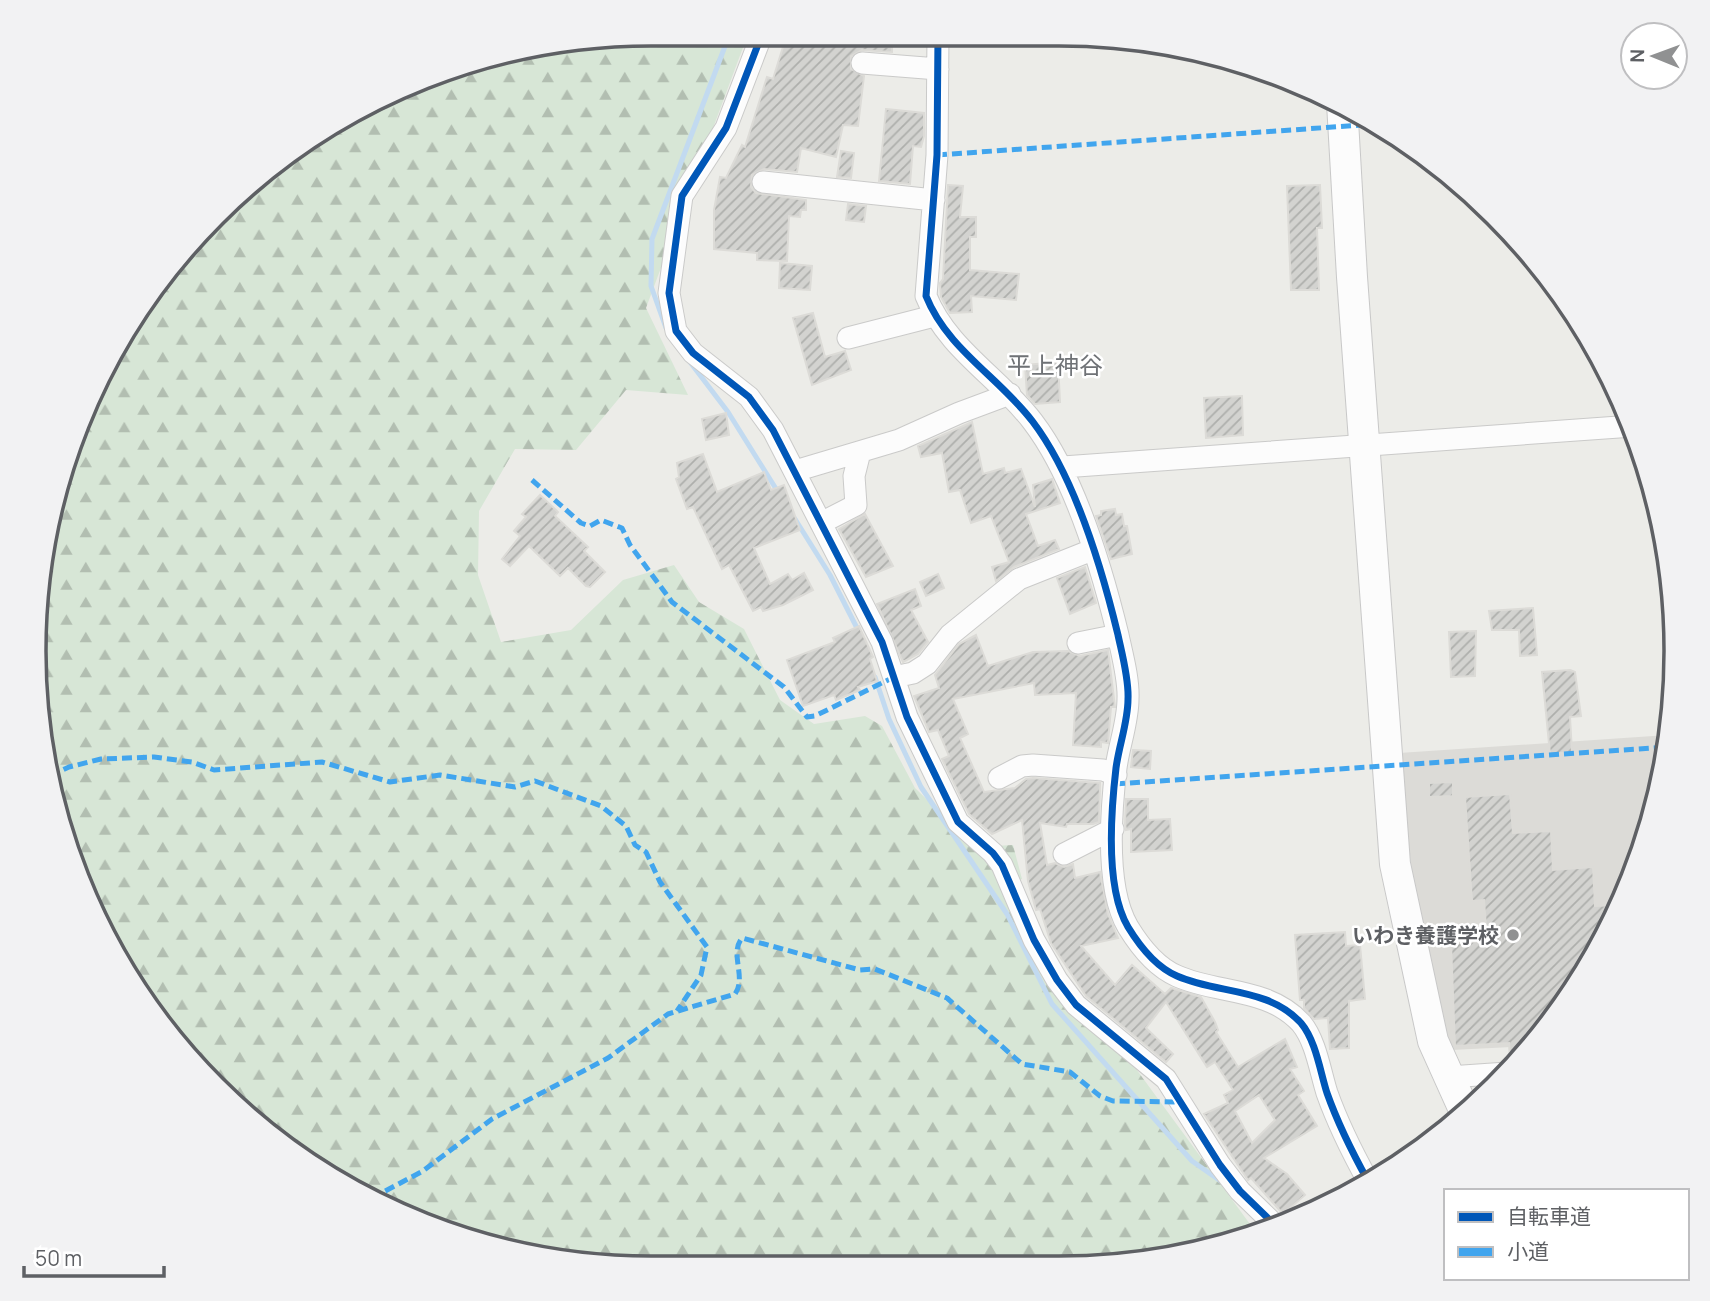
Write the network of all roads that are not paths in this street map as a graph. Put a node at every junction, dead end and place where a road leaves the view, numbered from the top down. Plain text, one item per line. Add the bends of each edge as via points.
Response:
1 (757, 46) edge
2 (938, 46) edge
3 (862, 63) dead end
4 (938, 69) junction
5 (1343, 117) edge
6 (763, 183) dead end
7 (934, 200) junction
8 (934, 316) junction
9 (848, 338) dead end
10 (1010, 394) junction
11 (1621, 427) edge
12 (1365, 445) junction
13 (860, 452) junction
14 (1063, 467) junction
15 (795, 471) junction
16 (821, 523) junction
17 (1092, 550) junction
18 (1118, 635) junction
19 (1078, 643) dead end
20 (894, 677) junction
21 (1116, 775) junction
22 (999, 778) dead end
23 (1113, 829) junction
24 (1064, 854) dead end
25 (1491, 1074) edge
26 (1449, 1077) junction
27 (1461, 1103) edge
28 (1364, 1173) edge
29 (1268, 1218) edge

1 - 15 street via 726,128 682,196 669,293 676,331 693,353 732,382 763,414
2 - 4 street
3 - 4 street
4 - 7 street
5 - 12 street
6 - 7 street
7 - 8 street via 926,296
8 - 9 street
8 - 10 street
10 - 13 street
10 - 14 street
11 - 12 street
12 - 14 street
12 - 26 street via 1395,864 1433,1041
13 - 15 street
13 - 16 street via 854,476 856,505
14 - 17 street
15 - 16 street
16 - 20 street via 882,642
17 - 18 street
17 - 20 street via 1019,579 950,635 927,664
18 - 19 street
18 - 21 street via 1128,698
20 - 29 street via 907,717 958,822 1002,865 1056,980 1076,1005 1166,1079 1220,1166
21 - 22 street via 1033,765
21 - 23 street
23 - 24 street
23 - 28 street via 1118,893 1126,924 1139,944 1177,976 1255,996 1282,1008 1302,1024 1349,1147
25 - 26 street
26 - 27 street

